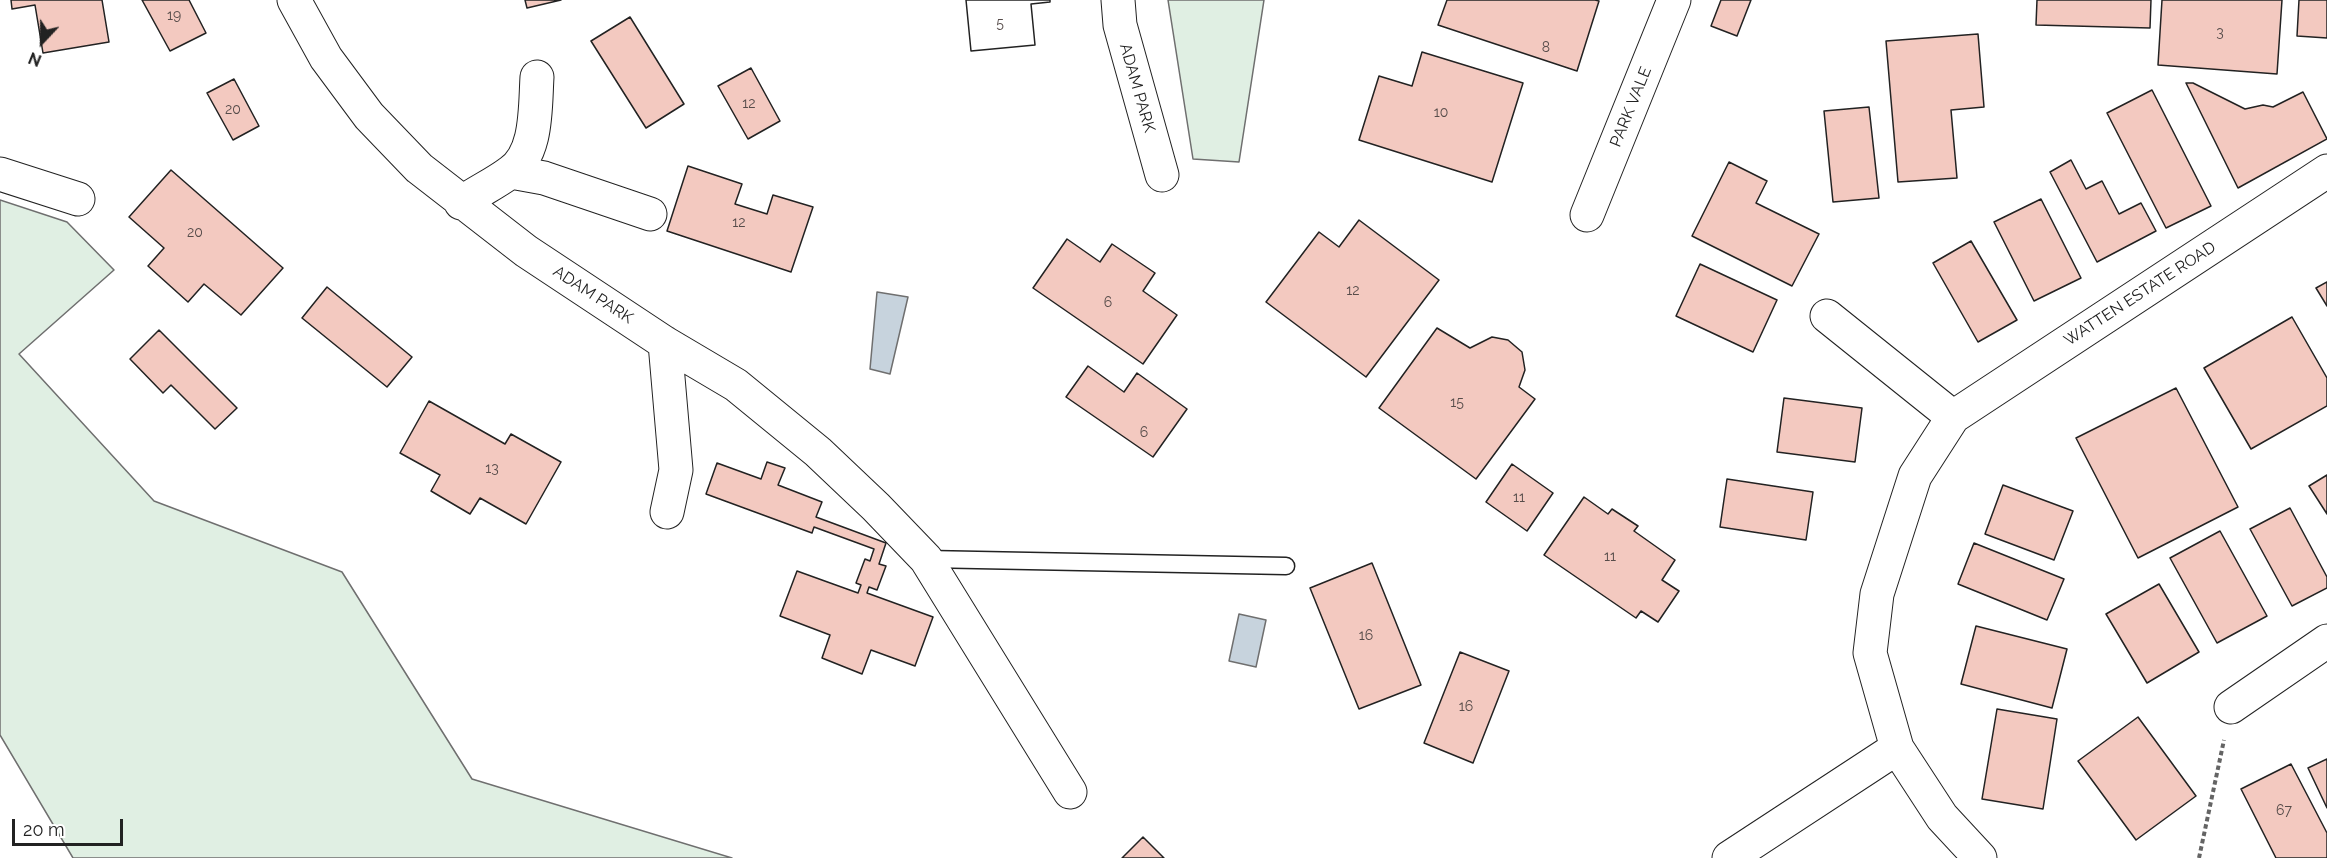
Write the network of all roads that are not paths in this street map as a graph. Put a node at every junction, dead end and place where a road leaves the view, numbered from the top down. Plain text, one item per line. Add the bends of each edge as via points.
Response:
1 (294, 0) edge
2 (1118, 0) edge
3 (1674, 0) edge
4 (537, 77) dead end
5 (2327, 171) edge
6 (511, 172) junction
7 (0, 174) edge
8 (1162, 175) dead end
9 (78, 200) dead end
10 (461, 203) junction
11 (650, 214) dead end
12 (1587, 215) dead end
13 (1827, 316) dead end
14 (665, 343) junction
15 (1953, 417) junction
16 (667, 512) dead end
17 (926, 560) junction
18 (1286, 566) dead end
19 (2327, 641) edge
20 (2231, 707) road end
21 (1897, 748) junction
22 (1070, 792) dead end
23 (1729, 858) edge
24 (1980, 858) edge

1 - 10 street, ADAM PARK via 326,58 369,116 419,168
2 - 8 street, ADAM PARK via 1120,25
3 - 12 street, PARK VALE
4 - 6 street via 529,144 524,158
5 - 15 street, WATTEN ESTATE ROAD
6 - 10 street
6 - 11 street via 544,178
7 - 9 street
10 - 14 street, ADAM PARK
13 - 15 street
14 - 16 street via 676,470
14 - 17 street, ADAM PARK via 736,385 818,452
15 - 21 street, WATTEN ESTATE ROAD via 1915,476 1876,594 1870,653
17 - 18 lane
17 - 22 street, ADAM PARK
19 - 20 street
21 - 23 street
21 - 24 street, WATTEN ESTATE ROAD via 1942,817

